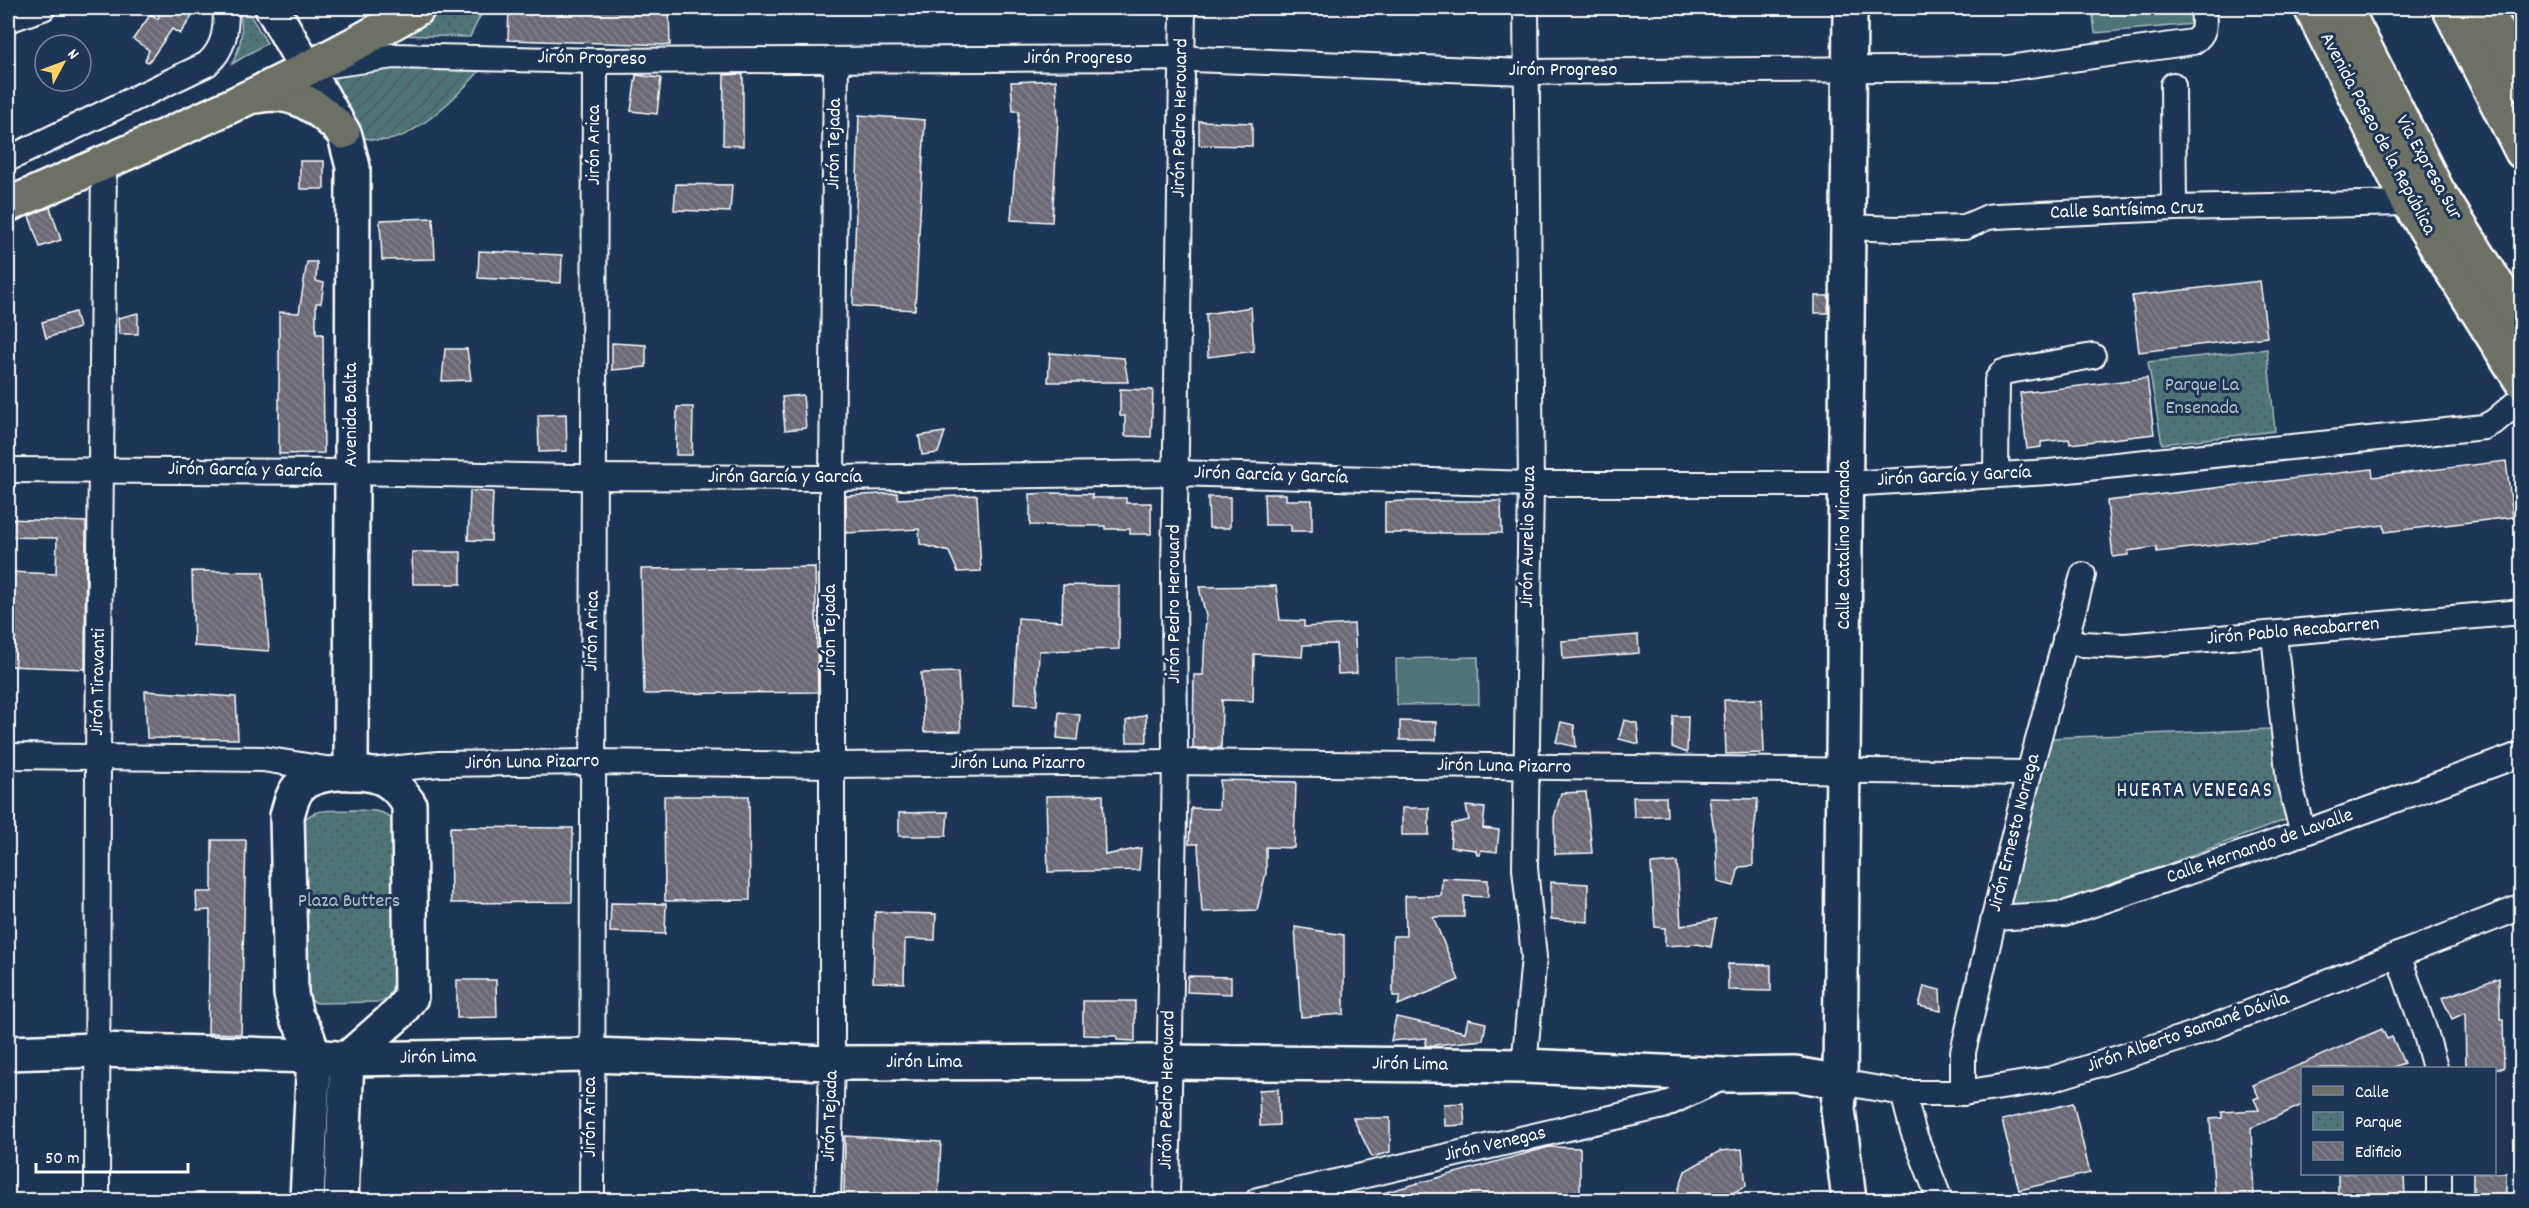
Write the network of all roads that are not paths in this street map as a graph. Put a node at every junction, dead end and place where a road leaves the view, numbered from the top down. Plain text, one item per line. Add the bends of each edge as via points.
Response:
1 (43, 8) edge
2 (226, 8) edge
3 (272, 8) edge
4 (418, 8) edge
5 (1183, 8) edge
6 (1526, 8) edge
7 (1850, 8) edge
8 (2203, 8) edge
9 (2311, 8) edge
10 (2345, 8) edge
11 (2449, 8) edge
12 (2486, 8) edge
13 (8, 20) edge
14 (1182, 58) junction
15 (836, 60) junction
16 (595, 61) junction
17 (1849, 69) junction
18 (307, 70) junction
19 (1525, 72) junction
20 (2522, 82) edge
21 (2173, 85) dead end
22 (227, 106) junction
23 (343, 132) junction
24 (2522, 152) edge
25 (8, 159) edge
26 (104, 164) junction
27 (2409, 203) junction
28 (8, 205) edge
29 (2174, 208) junction
30 (1848, 227) junction
31 (2522, 324) edge
32 (2093, 356) dead end
33 (2522, 382) edge
34 (2522, 398) edge
35 (102, 469) junction
36 (8, 470) edge
37 (352, 472) junction
38 (1176, 473) junction
39 (1996, 475) junction
40 (595, 477) junction
41 (832, 478) junction
42 (1531, 484) junction
43 (1846, 484) junction
44 (2083, 575) dead end
45 (2522, 612) edge
46 (2274, 634) junction
47 (2065, 639) junction
48 (2522, 754) edge
49 (8, 756) edge
50 (98, 758) junction
51 (592, 762) junction
52 (1175, 762) junction
53 (831, 765) junction
54 (1526, 768) junction
55 (1843, 769) junction
56 (351, 773) junction
57 (2029, 773) junction
58 (2303, 833) junction
59 (2522, 907) edge
60 (1994, 918) junction
61 (2398, 955) junction
62 (411, 997) junction
63 (97, 1050) junction
64 (8, 1053) edge
65 (591, 1055) junction
66 (314, 1056) junction
67 (410, 1058) junction
68 (346, 1059) junction
69 (1168, 1062) junction
70 (832, 1063) junction
71 (1524, 1066) junction
72 (2435, 1067) edge
73 (1728, 1075) junction
74 (1840, 1082) junction
75 (1903, 1093) junction
76 (1963, 1093) junction
77 (2439, 1175) edge
78 (96, 1200) edge
79 (307, 1200) edge
80 (341, 1200) edge
81 (592, 1200) edge
82 (828, 1200) edge
83 (1167, 1200) edge
84 (1258, 1200) edge
85 (1849, 1200) edge
86 (1940, 1200) edge
87 (2439, 1200) edge

1 - 13 street
2 - 25 street via 224,38 207,64
3 - 18 street, Avenida Balta
4 - 18 main road
5 - 14 street, Jirón Pedro Herouard
6 - 19 street, Jirón Aurelio Souza
7 - 17 street, Calle Catalino Miranda
8 - 17 street, Jirón Progreso via 2204,30 2193,42 2008,68
9 - 27 main road, Avenida Paseo de la República
10 - 31 main road, Via Expresa Sur via 2437,190
11 - 24 main road
12 - 20 main road
14 - 15 street, Jirón Progreso
14 - 19 street, Jirón Progreso
14 - 38 street, Jirón Pedro Herouard
15 - 16 street, Jirón Progreso
15 - 41 street, Jirón Tejada
16 - 18 street, Jirón Progreso via 393,56
16 - 40 street, Jirón Arica
17 - 19 street, Jirón Progreso
17 - 30 street, Calle Catalino Miranda
18 - 22 main road
18 - 23 street, Avenida Balta
19 - 42 street, Jirón Aurelio Souza
21 - 29 street
22 - 23 main road via 264,95 286,94 316,107
22 - 26 main road
23 - 37 street, Avenida Balta via 353,167
26 - 28 main road
26 - 35 street, Jirón Tiravanti
27 - 29 street, Calle Santísima Cruz
27 - 33 main road, Avenida Paseo de la República
29 - 30 street, Calle Santísima Cruz via 1988,217 1965,227
30 - 43 street, Calle Catalino Miranda
32 - 39 street via 2003,372 1997,380
34 - 39 street, Jirón García y García via 2484,427
35 - 36 street, Jirón García y García
35 - 37 street, Jirón García y García
35 - 50 street, Jirón Tiravanti
37 - 40 street, Jirón García y García
37 - 56 street, Avenida Balta
38 - 41 street, Jirón García y García
38 - 42 street, Jirón García y García
38 - 52 street, Jirón Pedro Herouard
39 - 43 street, Jirón García y García
40 - 41 street, Jirón García y García
40 - 51 street, Jirón Arica
41 - 53 street, Jirón Tejada
42 - 43 street, Jirón García y García
42 - 54 street, Jirón Aurelio Souza
43 - 55 street, Calle Catalino Miranda
44 - 47 street, Jirón Ernesto Noriega
45 - 46 street, Jirón Pablo Recabarren
46 - 47 street, Jirón Pablo Recabarren via 2125,646
46 - 58 street via 2289,781
47 - 57 street, Jirón Ernesto Noriega
48 - 58 street, Calle Hernando de Lavalle
49 - 50 street, Jirón Luna Pizarro
50 - 56 street, Jirón Luna Pizarro via 263,759
50 - 63 street, Jirón Tiravanti
51 - 53 street, Jirón Luna Pizarro
51 - 56 street, Jirón Luna Pizarro via 439,764
51 - 65 street, Jirón Arica
52 - 53 street, Jirón Luna Pizarro
52 - 54 street, Jirón Luna Pizarro
52 - 69 street, Jirón Pedro Herouard
53 - 70 street, Jirón Tejada
54 - 55 street, Jirón Luna Pizarro
54 - 71 street, Jirón Aurelio Souza via 1525,868 1534,957
55 - 57 street, Jirón Luna Pizarro
55 - 74 street, Calle Catalino Miranda
56 - 62 street via 384,779 409,804
56 - 66 street via 313,777 301,785 287,816 291,994
57 - 60 street, Jirón Ernesto Noriega
58 - 60 street, Calle Hernando de Lavalle via 2064,914
59 - 61 street, Jirón Alberto Samané Dávila
60 - 76 street, Jirón Ernesto Noriega via 1963,1052
61 - 72 street
61 - 76 street, Jirón Alberto Samané Dávila via 2194,1034 2084,1070
62 - 67 street
62 - 68 street via 398,1014
63 - 64 street, Jirón Lima
63 - 66 street, Jirón Lima
63 - 78 street, Jirón Tiravanti
65 - 67 street, Jirón Lima
65 - 70 street, Jirón Lima
65 - 81 street, Jirón Arica
66 - 68 street, Jirón Lima
66 - 79 street
67 - 68 street, Jirón Lima
68 - 80 street
69 - 70 street, Jirón Lima
69 - 71 street, Jirón Lima
69 - 83 street, Jirón Pedro Herouard
70 - 82 street, Jirón Tejada
71 - 73 street, Jirón Lima
73 - 74 street, Jirón Lima via 1795,1074
73 - 84 street, Jirón Venegas via 1664,1106
74 - 75 street, Jirón Alberto Samané Dávila
74 - 85 street, Calle Catalino Miranda via 1838,1109
75 - 76 street, Jirón Alberto Samané Dávila
75 - 86 street
77 - 87 street

